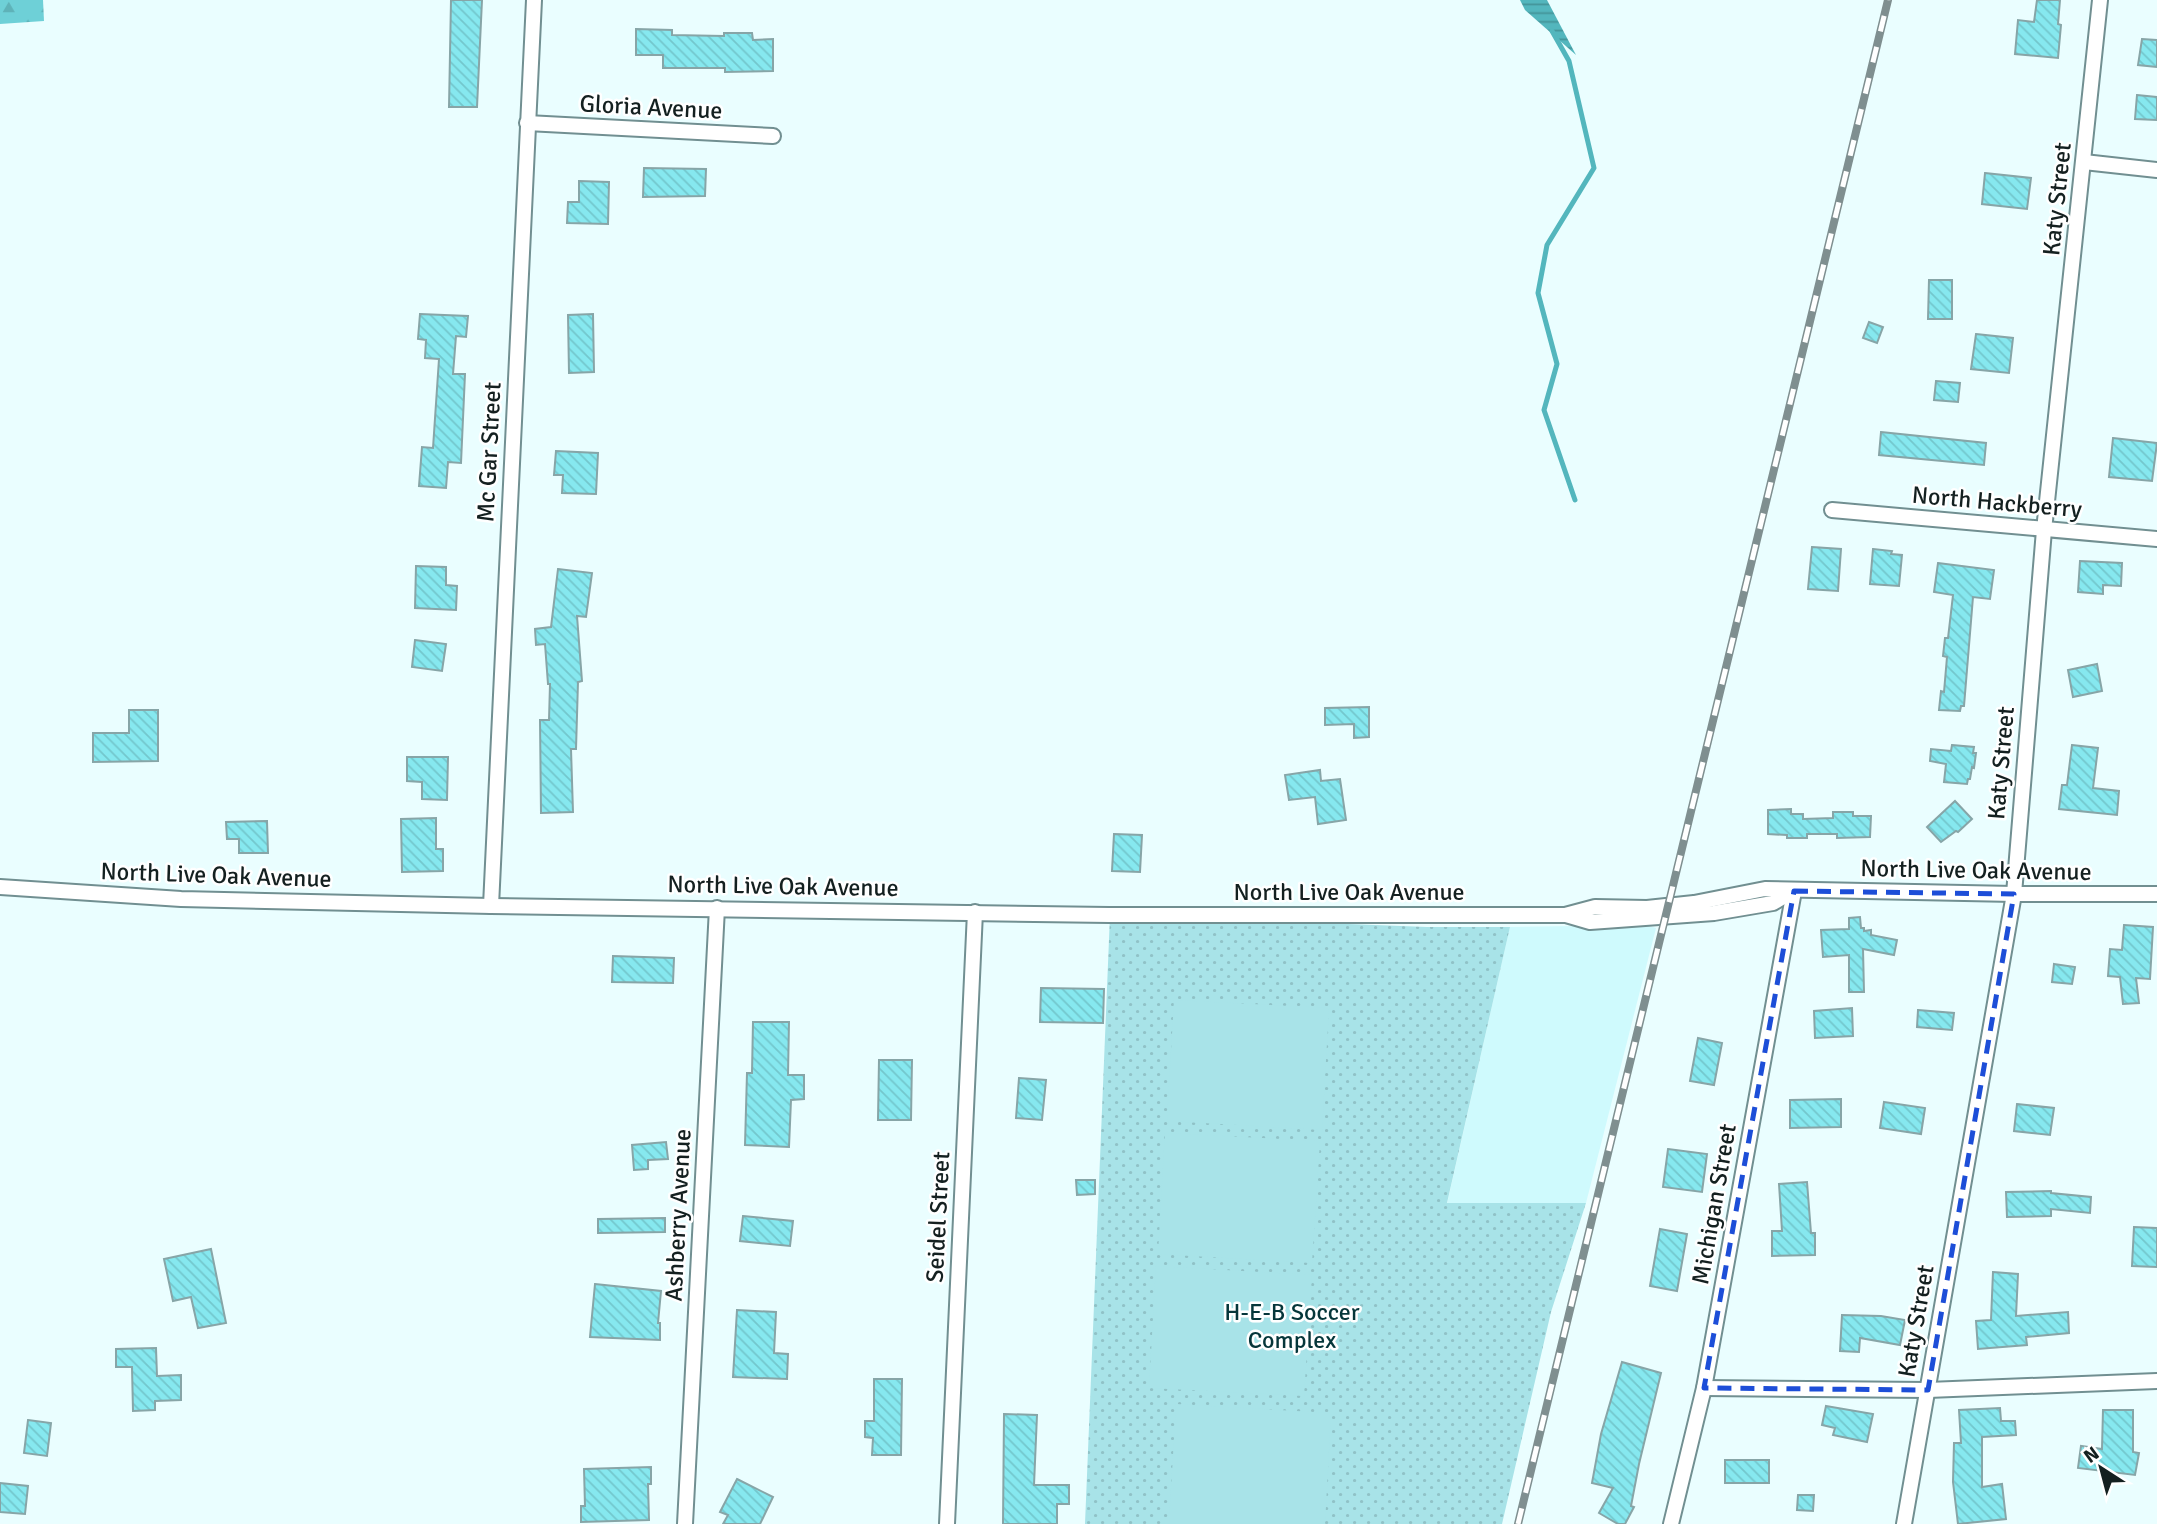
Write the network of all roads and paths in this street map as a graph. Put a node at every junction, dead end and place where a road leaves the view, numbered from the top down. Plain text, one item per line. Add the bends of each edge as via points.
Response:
1 (534, 0) edge
2 (2099, 0) edge
3 (527, 123) junction
4 (773, 136) dead end
5 (2084, 162) junction
6 (2157, 170) edge
7 (1832, 510) dead end
8 (2045, 530) junction
9 (2157, 539) edge
10 (0, 887) edge
11 (1794, 891) junction
12 (2014, 894) junction
13 (2157, 894) edge
14 (491, 906) junction
15 (717, 908) junction
16 (975, 912) junction
17 (2157, 1381) edge
18 (1703, 1388) junction
19 (1928, 1390) junction
20 (685, 1524) edge
21 (947, 1524) edge
22 (1671, 1524) edge
23 (1903, 1524) edge

1 - 3 street, Mc Gar Street
2 - 5 street, Katy Street
3 - 4 street, Gloria Avenue
3 - 14 street, Mc Gar Street
5 - 6 street
5 - 8 street, Katy Street
7 - 8 street, North Hackberry
8 - 9 street, North Hackberry
8 - 12 street, Katy Street
10 - 14 street, North Live Oak Avenue via 181,900
11 - 12 street, North Live Oak Avenue
11 - 16 street, North Live Oak Avenue via 1773,903 1714,913 1590,922 1565,915
11 - 18 street, Michigan Street
12 - 13 street, North Live Oak Avenue
12 - 19 street, Katy Street
14 - 15 street, North Live Oak Avenue
15 - 16 street, North Live Oak Avenue
15 - 20 street, Ashberry Avenue
16 - 21 street, Seidel Street
17 - 19 street
18 - 19 street
18 - 22 street, Michigan Street
19 - 23 street, Katy Street

